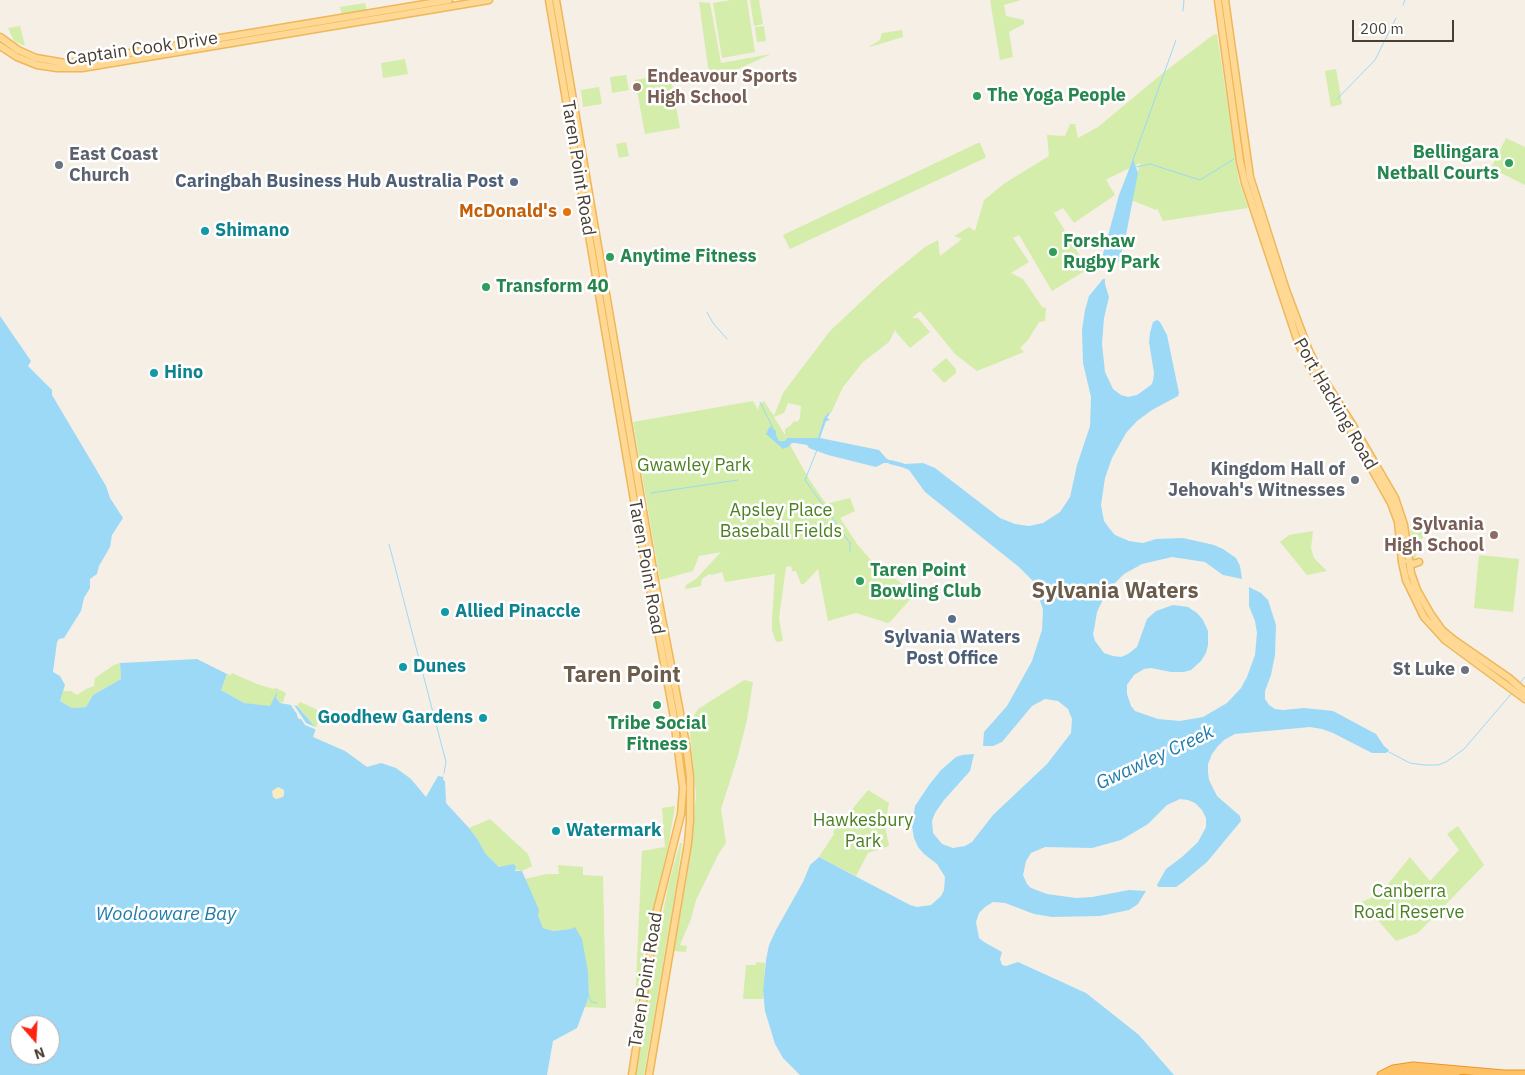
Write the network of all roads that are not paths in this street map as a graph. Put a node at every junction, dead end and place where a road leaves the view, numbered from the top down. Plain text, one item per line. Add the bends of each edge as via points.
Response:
1 (449, 0) edge
2 (490, 0) edge
3 (545, 0) edge
4 (549, 0) edge
5 (1221, 1) edge
6 (558, 2) edge
7 (551, 12) junction
8 (260, 35) junction
9 (0, 37) edge
10 (0, 46) edge
11 (137, 56) junction
12 (1408, 561) junction
13 (1419, 562) dead end
14 (1512, 684) junction
15 (1523, 694) edge
16 (1525, 1074) edge
17 (632, 1075) edge
18 (649, 1075) edge
19 (1381, 1075) edge
20 (1393, 1075) edge
21 (1456, 1075) edge

1 - 8 main road, Captain Cook Drive
2 - 8 main road, Captain Cook Drive
3 - 7 main road
4 - 7 main road, Taren Point Road
5 - 12 main road, Port Hacking Road via 1248,169 1295,316 1323,378 1400,509
5 - 14 main road, Port Hacking Road via 1240,161 1299,345 1391,503 1398,522 1406,580 1424,617 1464,656
6 - 18 main road, Taren Point Road via 690,778 690,832
7 - 17 main road, Taren Point Road via 673,712 683,788 681,814 657,910
8 - 11 main road, Captain Cook Drive
9 - 11 main road, Captain Cook Drive via 27,55 65,63
10 - 11 main road, Captain Cook Drive via 37,65 57,68 82,68
12 - 13 main road via 1413,564
12 - 14 main road, Port Hacking Road via 1422,600 1442,630
14 - 15 main road, Port Hacking Road
16 - 19 highway via 1413,1066 1392,1069
20 - 21 highway via 1411,1072

